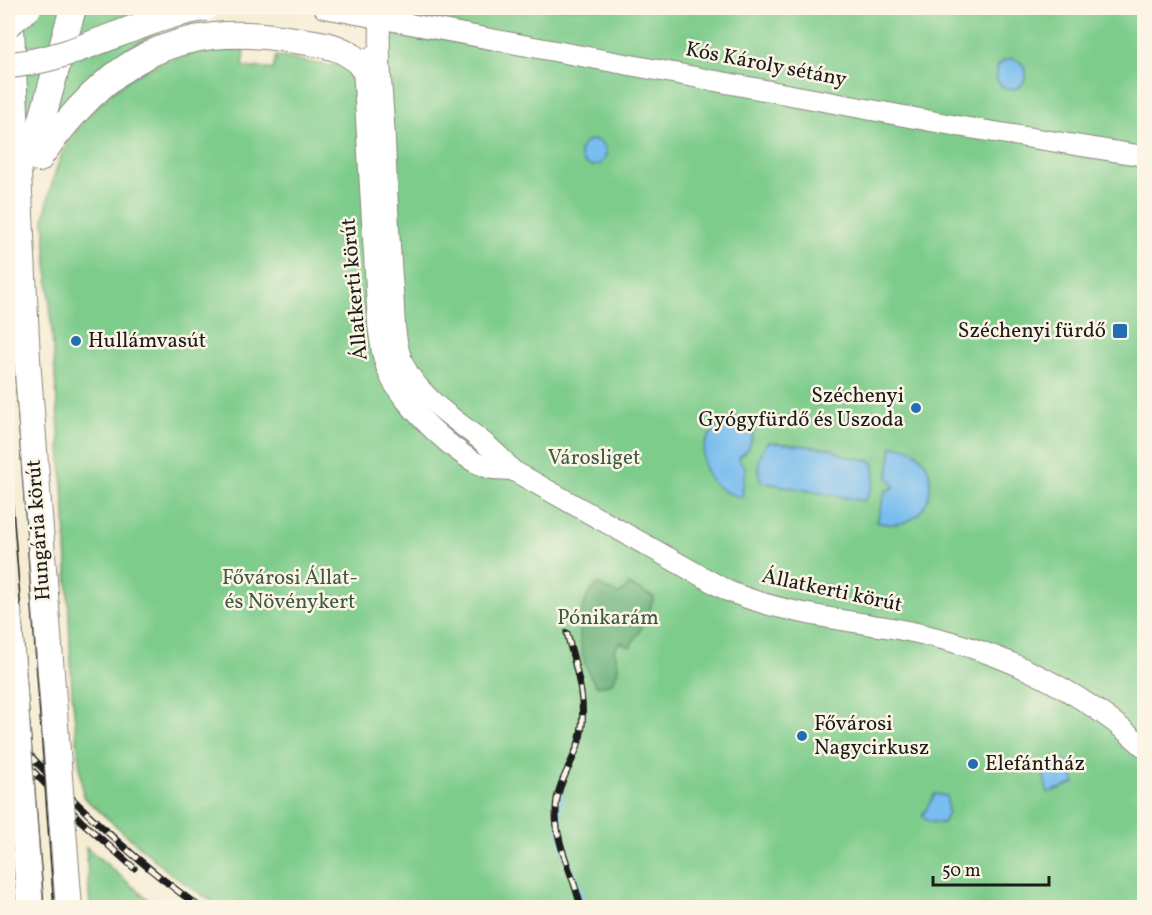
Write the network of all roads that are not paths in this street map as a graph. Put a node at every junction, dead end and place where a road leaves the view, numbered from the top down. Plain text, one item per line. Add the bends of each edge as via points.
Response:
1 (10, 8) edge
2 (28, 8) edge
3 (73, 8) edge
4 (205, 8) edge
5 (334, 8) edge
6 (378, 11) edge
7 (8, 24) edge
8 (380, 42) junction
9 (8, 65) edge
10 (363, 68) junction
11 (1144, 156) edge
12 (39, 158) junction
13 (23, 244) junction
14 (512, 470) junction
15 (8, 610) edge
16 (1144, 747) edge
17 (30, 908) edge
18 (69, 908) edge

1 - 13 main road, Hungária körút
2 - 7 main road, bridge
3 - 12 main road via 41,123
4 - 9 main road, bridge via 67,52
5 - 6 street, Kós Károly sétány
6 - 8 street, Állatkerti körút
6 - 11 street, Kós Károly sétány via 963,127
8 - 10 street
8 - 14 street, Állatkerti körút via 399,353 421,390 498,453
10 - 12 main road via 357,58 336,48 298,40 244,33 194,38 152,53 116,73 82,104
10 - 14 street, Állatkerti körút via 378,324 389,376 409,406 458,450 488,468
12 - 13 main road
13 - 18 main road, Hungária körút, bridge via 27,359
14 - 16 street, Állatkerti körút via 693,572 761,604 950,641 1040,675 1086,701
15 - 17 main road, Hungária körút, bridge

